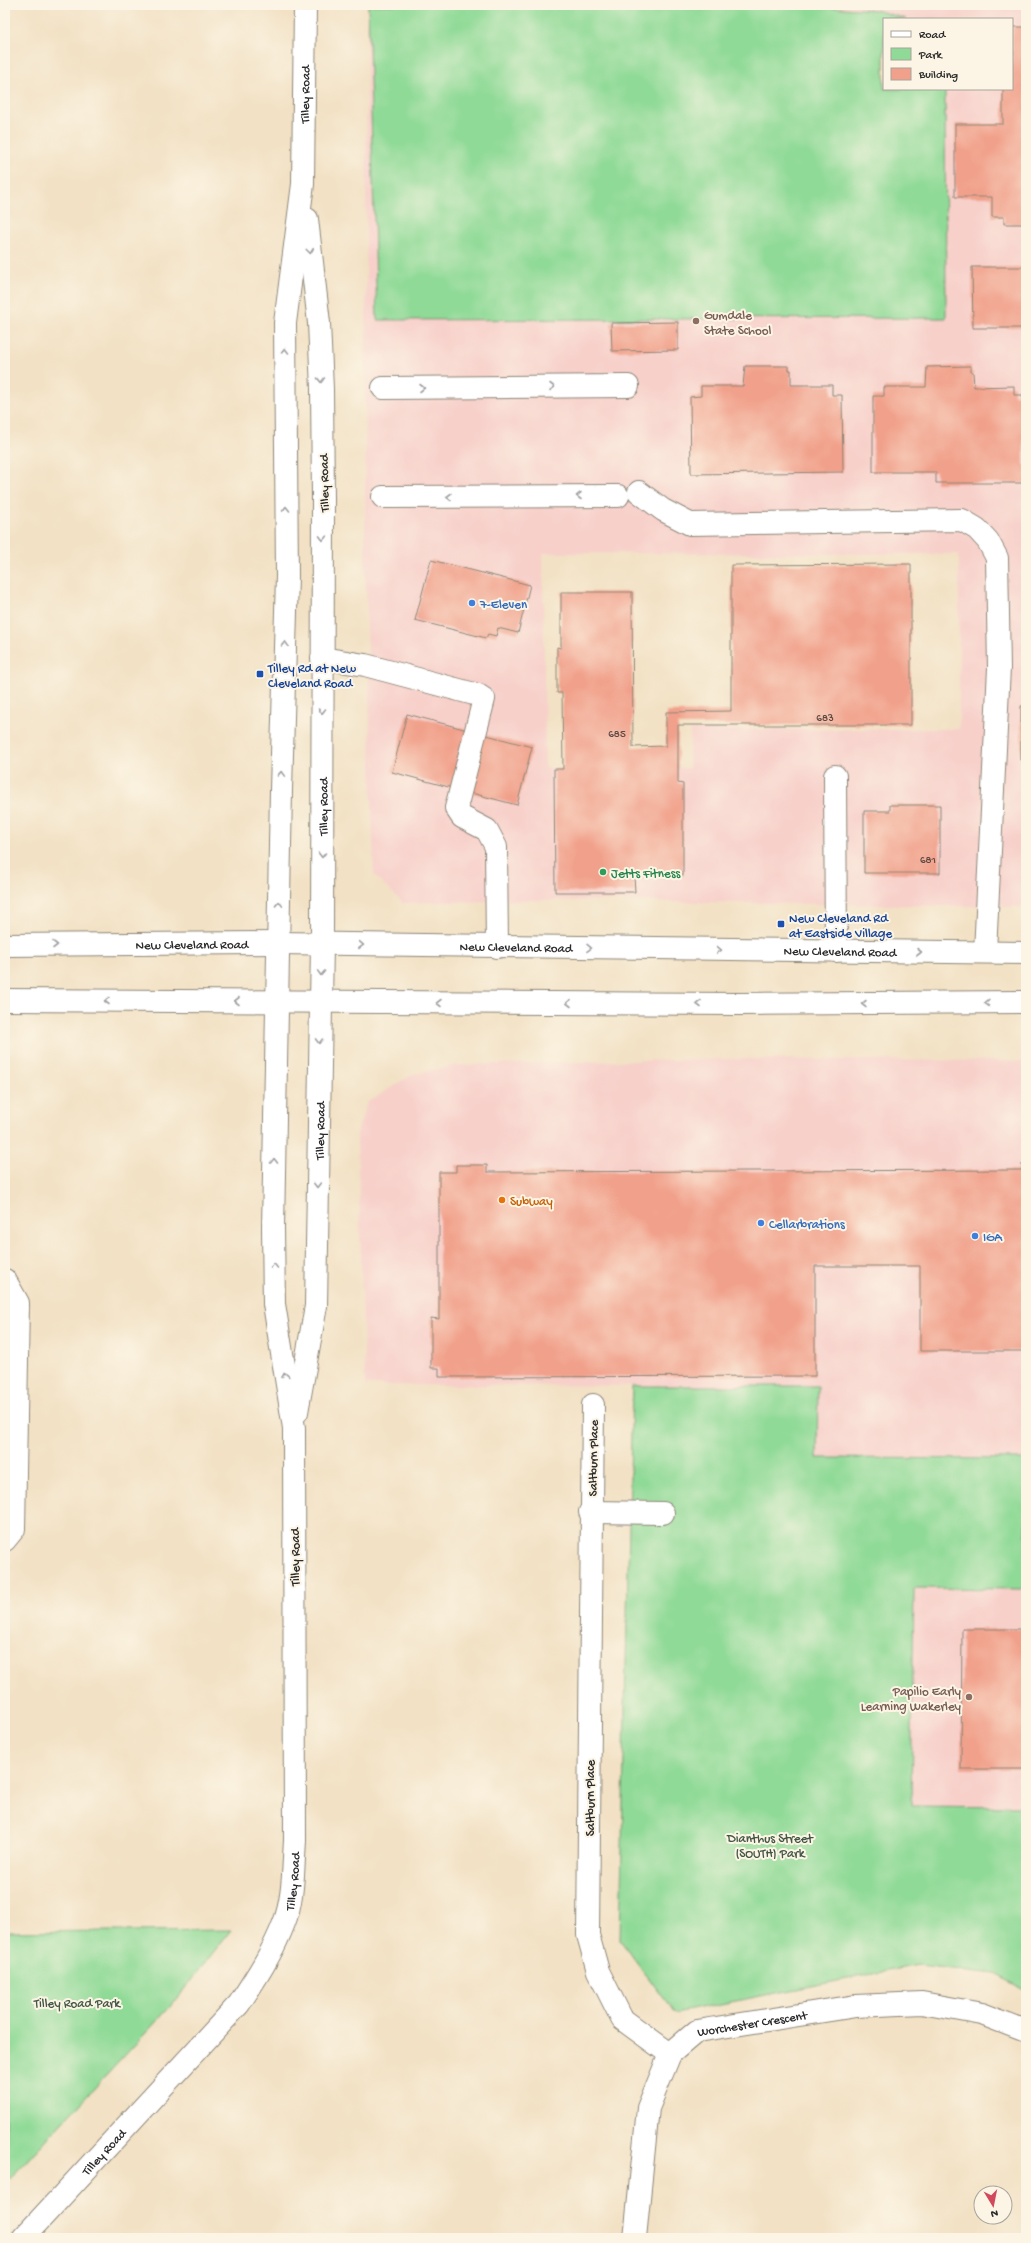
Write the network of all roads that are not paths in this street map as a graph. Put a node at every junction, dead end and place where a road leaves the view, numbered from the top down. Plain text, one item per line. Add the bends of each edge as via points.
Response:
1 (305, 5) edge
2 (302, 184) junction
3 (628, 386) dead end
4 (383, 388) dead end
5 (384, 497) dead end
6 (322, 658) junction
7 (835, 776) dead end
8 (278, 943) junction
9 (322, 944) junction
10 (5, 945) edge
11 (498, 947) junction
12 (836, 951) junction
13 (985, 952) junction
14 (1026, 953) edge
15 (5, 1000) edge
16 (276, 1001) junction
17 (320, 1002) junction
18 (1026, 1002) edge
19 (5, 1280) edge
20 (593, 1405) dead end
21 (294, 1428) junction
22 (590, 1512) junction
23 (663, 1513) dead end
24 (5, 1540) edge
25 (1026, 2031) edge
26 (670, 2054) junction
27 (23, 2238) edge
28 (635, 2238) edge

1 - 2 street, Tilley Road
2 -> 6 street, Tilley Road via 319,323 322,389
8 -> 2 street, Tilley Road via 287,576 285,323
4 -> 3 street
13 -> 5 street via 999,668 998,558 977,529 962,520 690,524 628,494
6 -> 9 street, Tilley Road
6 - 11 street via 365,665 478,695 484,699 456,808 462,817 487,830 496,847
7 - 12 street
8 - 9 street, New Cleveland Road
10 -> 8 street, New Cleveland Road
8 - 16 street, Tilley Road
9 -> 11 street, New Cleveland Road
9 -> 17 street, Tilley Road
11 -> 12 street, New Cleveland Road
12 -> 13 street, New Cleveland Road
13 - 14 street, New Cleveland Road
16 -> 15 street
16 - 17 street
21 -> 16 street, Tilley Road via 274,1304
18 -> 17 street
17 -> 21 street, Tilley Road via 316,1306
19 - 24 street via 18,1302 14,1529
20 - 22 street, Saltburn Place
21 - 27 street, Tilley Road via 295,1841 292,1884 285,1922 266,1961 239,2004
22 - 23 street, Saltburn Place
22 - 26 street, Saltburn Place via 588,1935 598,1971 622,2019
25 - 26 street, Worchester Crescent via 982,2014 922,2003 856,2006 698,2031
26 - 28 street, Worchester Crescent via 648,2108

